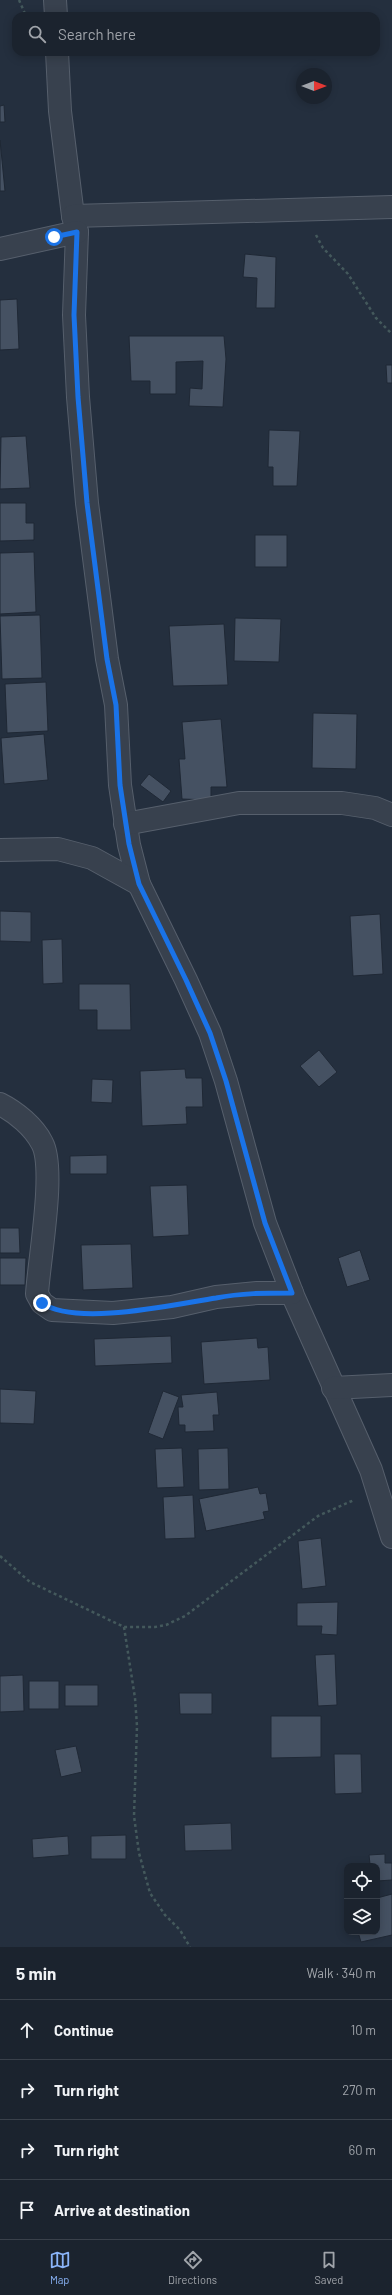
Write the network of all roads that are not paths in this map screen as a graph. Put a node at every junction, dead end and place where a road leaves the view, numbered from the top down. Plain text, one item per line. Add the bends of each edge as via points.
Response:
1 (55, 0) edge
2 (56, 12) edge
3 (57, 56) edge
4 (392, 207) edge
5 (75, 224) junction
6 (0, 249) edge
7 (392, 815) edge
8 (125, 824) junction
9 (0, 850) edge
10 (139, 884) junction
11 (0, 1104) edge
12 (292, 1293) junction
13 (392, 1385) edge
14 (333, 1388) junction
15 (392, 1538) edge

1 - 2 street
3 - 5 street via 60,111
4 - 5 street
5 - 6 street
5 - 8 street via 74,315 87,503 107,659 116,705 120,785
7 - 8 street via 375,808 342,803 239,803
8 - 10 street
9 - 10 street via 58,848 92,858
10 - 12 street via 210,1033 226,1081 265,1223
11 - 12 street via 29,1125 43,1143 48,1164 48,1184 38,1294 42,1303 52,1310 113,1313 172,1307 216,1297
12 - 14 street
13 - 14 street
14 - 15 street via 378,1489

